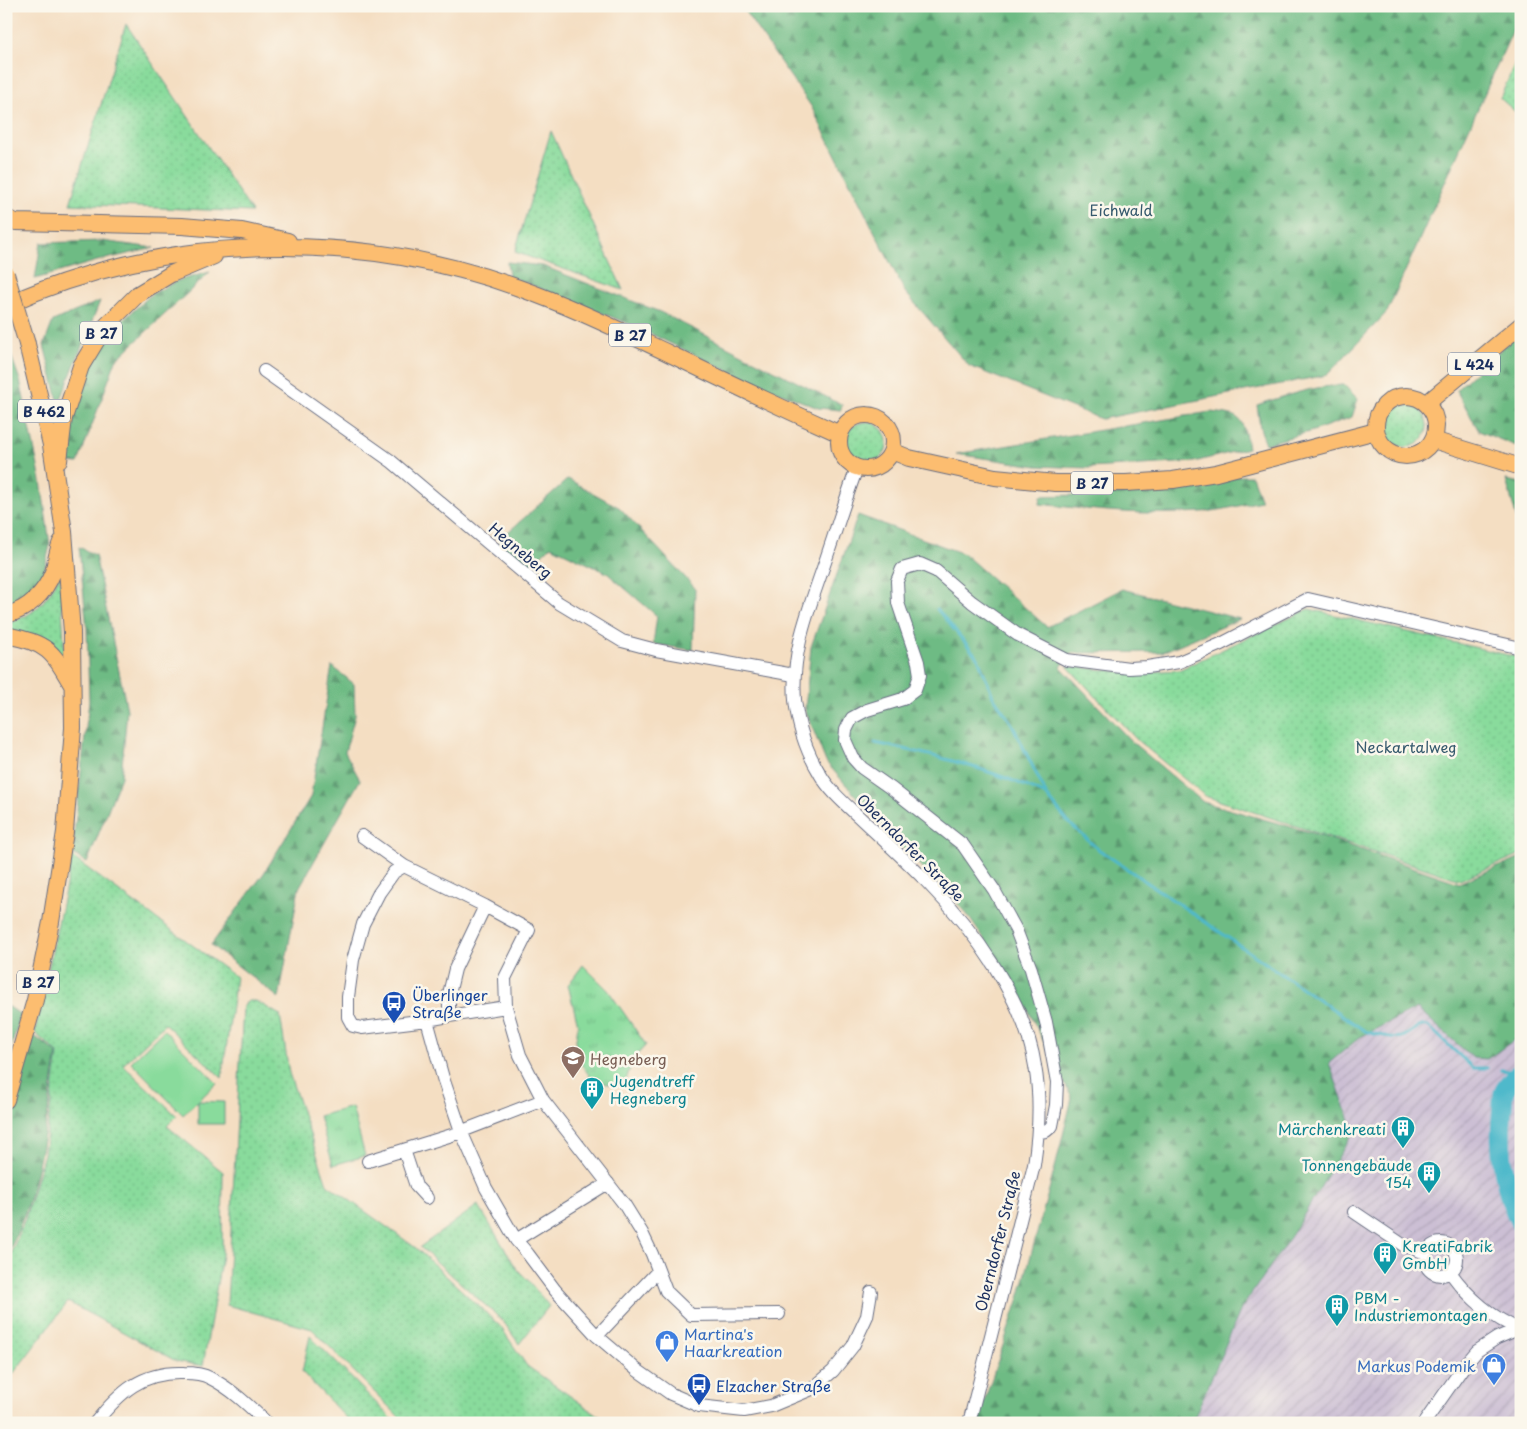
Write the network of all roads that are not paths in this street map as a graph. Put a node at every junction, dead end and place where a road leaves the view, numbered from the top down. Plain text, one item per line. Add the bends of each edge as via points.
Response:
1 (6, 218) edge
2 (317, 248) junction
3 (228, 249) junction
4 (6, 274) edge
5 (6, 305) edge
6 (1521, 325) edge
7 (264, 371) dead end
8 (1427, 403) junction
9 (1376, 431) junction
10 (840, 434) junction
11 (1434, 440) junction
12 (892, 451) junction
13 (1521, 467) edge
14 (857, 468) junction
15 (57, 478) junction
16 (64, 532) junction
17 (6, 615) edge
18 (6, 635) edge
19 (1521, 648) edge
20 (794, 674) junction
21 (73, 687) junction
22 (362, 836) dead end
23 (404, 866) junction
24 (484, 906) junction
25 (506, 1007) junction
26 (449, 1016) junction
27 (427, 1020) junction
28 (6, 1100) edge
29 (543, 1100) junction
30 (461, 1131) junction
31 (1039, 1132) junction
32 (404, 1150) junction
33 (368, 1161) dead end
34 (608, 1183) junction
35 (427, 1198) dead end
36 (1354, 1212) dead end
37 (516, 1240) junction
38 (1426, 1254) junction
39 (658, 1271) junction
40 (1450, 1272) junction
41 (871, 1292) dead end
42 (779, 1314) dead end
43 (1520, 1329) edge
44 (597, 1336) junction
45 (745, 1417) edge
46 (95, 1423) edge
47 (267, 1423) edge
48 (969, 1423) edge
49 (1424, 1423) edge

1 - 2 main road via 16,222 182,226 242,231
2 - 3 main road, B 27
2 - 10 main road, B 27 via 390,255 475,274 519,288 616,329
3 - 5 main road, B 27 via 119,266
3 - 15 main road, B 27 via 171,274 138,294 104,328 81,366 64,418
4 - 15 main road, B 462, bridge via 27,344
6 - 8 main road, L 424
7 - 20 street, Hegneberg via 391,461 559,603 622,641
8 - 9 main road via 1410,395 1391,399 1378,412
8 - 11 main road via 1436,420
9 - 11 main road via 1385,448 1402,456 1420,453
9 - 12 main road, B 27 via 1216,473 1126,483 1055,483 995,477 909,458
10 - 12 main road via 844,426 857,416 874,416 888,426 892,434
10 - 14 main road via 839,448
11 - 13 main road
12 - 14 main road via 878,466
14 - 20 street, Oberndorfer Straße via 800,636
15 - 16 main road, B 27
16 - 17 main road via 53,571 44,589 30,604
16 - 21 main road, B 27
18 - 21 main road via 32,641 50,651
19 - 31 street via 1308,599 1179,662 1147,668 1086,664 1067,660 1018,635 936,571 920,564 902,569 897,581 898,603 920,675 915,690 904,699 852,718 845,740 853,758 862,768 963,845 1016,930 1046,1022 1057,1082 1052,1126
20 - 31 street, Oberndorfer Straße via 799,728 820,776 926,881 981,947 1000,976 1016,1006 1035,1064
21 - 28 main road, B 27 via 69,787 61,861 34,1000
22 - 23 street
23 - 24 street
23 - 27 street via 394,872 384,886 363,924 353,960 348,1017 353,1026 362,1028
24 - 25 street via 530,930 505,978
24 - 26 street via 455,969 449,994
25 - 26 street
25 - 29 street via 520,1056
26 - 27 street
27 - 30 street
29 - 30 street
29 - 34 street
30 - 32 street
30 - 37 street via 486,1188
31 - 48 street, Oberndorfer Straße via 1034,1165
32 - 33 street
32 - 35 street via 416,1186
34 - 37 street
34 - 39 street via 642,1233
36 - 38 street via 1404,1245
37 - 44 street
38 - 40 street via 1426,1263 1432,1271 1441,1275
38 - 40 street via 1432,1245 1438,1243 1452,1247 1457,1260
39 - 42 street via 666,1291 691,1315
39 - 44 street
40 - 43 street via 1478,1303
41 - 45 street via 867,1316 853,1346 834,1371 812,1389
43 - 49 street via 1477,1351
44 - 45 street via 670,1394 699,1406
46 - 47 street via 128,1388 148,1377 172,1372 208,1376 238,1396

